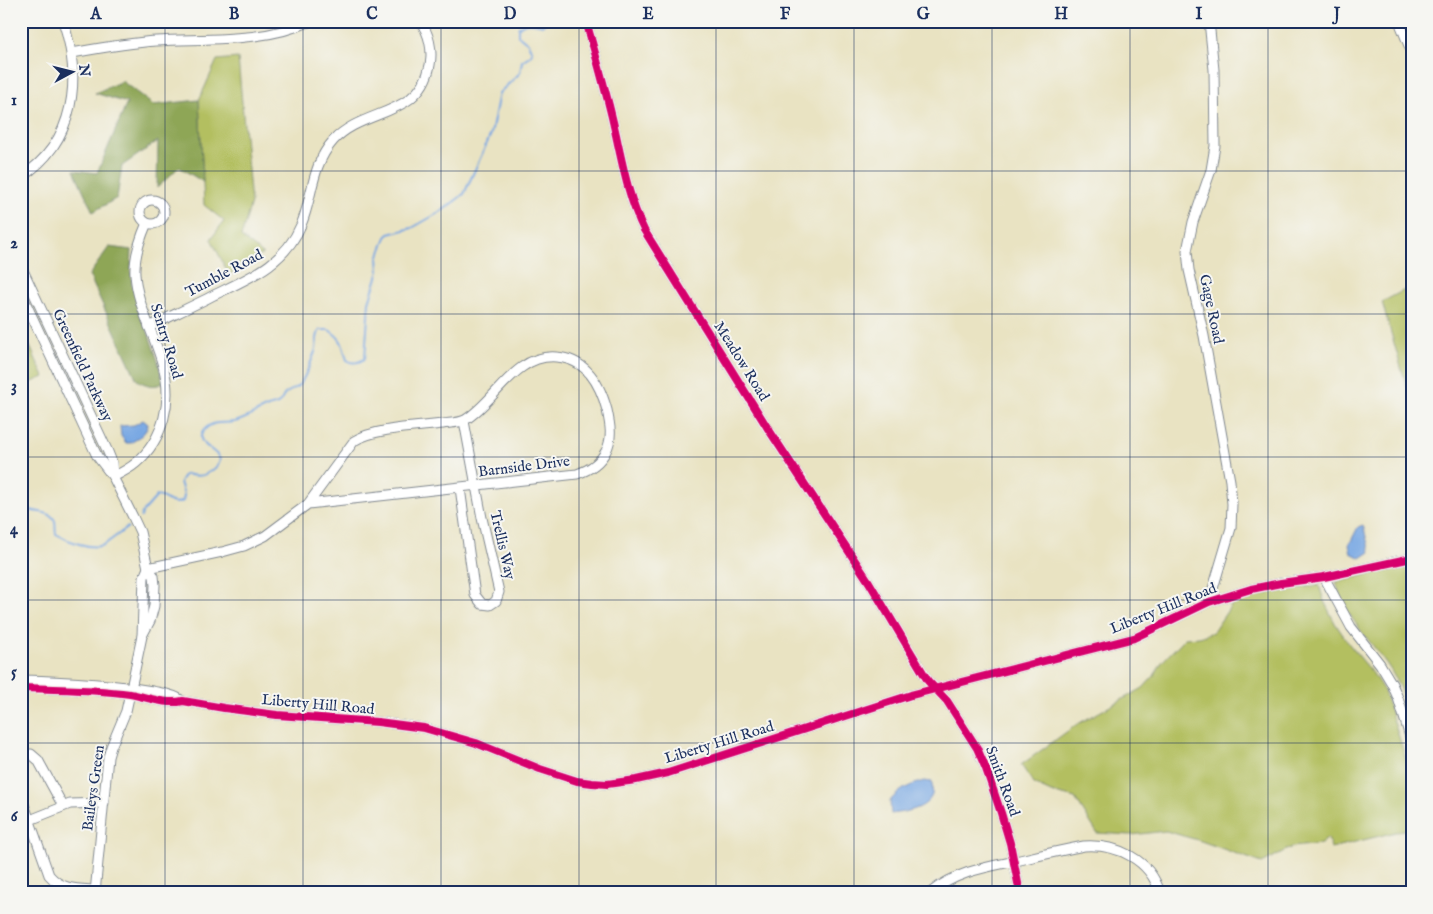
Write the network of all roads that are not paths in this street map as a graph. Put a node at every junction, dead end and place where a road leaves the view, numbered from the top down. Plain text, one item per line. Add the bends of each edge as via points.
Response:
1 (63, 21) edge
2 (311, 21) edge
3 (420, 21) edge
4 (586, 21) edge
5 (1208, 21) edge
6 (1399, 21) edge
7 (72, 53) junction
8 (1412, 53) edge
9 (21, 177) edge
10 (148, 223) dead end
11 (21, 266) edge
12 (21, 293) edge
13 (149, 327) junction
14 (464, 421) junction
15 (113, 477) junction
16 (476, 485) junction
17 (460, 488) junction
18 (308, 504) junction
19 (1412, 558) edge
20 (148, 568) junction
21 (1324, 577) junction
22 (1209, 602) junction
23 (21, 680) edge
24 (21, 688) edge
25 (935, 690) junction
26 (131, 691) junction
27 (1412, 743) edge
28 (21, 754) edge
29 (21, 796) edge
30 (104, 803) junction
31 (63, 806) junction
32 (30, 820) junction
33 (1014, 861) junction
34 (95, 891) edge
35 (930, 893) edge
36 (1020, 893) edge
37 (1160, 893) edge

1 - 7 street
2 - 7 street via 256,36 137,42
3 - 13 street, Tumble Road via 431,51 429,70 421,88 407,102 349,128 331,144 318,163 300,226 284,252 258,274
4 - 25 street, Meadow Road via 636,215
5 - 22 street, Gage Road via 1214,70 1215,146 1187,250 1232,504 1231,528
6 - 8 street
7 - 9 street via 74,79 65,124 50,151
10 - 13 street, Sentry Road via 139,242 135,272 139,298
11 - 15 street, Greenfield Parkway via 108,452
12 - 15 street, Greenfield Parkway via 97,456
13 - 15 street, Sentry Road via 167,378 163,422 144,455
14 - 16 street, Trellis Way
14 - 16 street, Barnside Drive via 526,364 540,358 556,357 578,363 590,372 602,392 610,421 611,436 606,451 584,472
14 - 18 street via 361,436 348,446
15 - 20 street, Greenfield Parkway via 140,532
16 - 17 street, Barnside Drive
16 - 17 street, Trellis Way via 500,592 490,605 482,604 475,595
17 - 18 street, Barnside Drive
18 - 20 street via 278,527 244,546
19 - 21 street, Liberty Hill Road
20 - 26 street, Greenfield Parkway via 144,577 142,636
21 - 22 street, Liberty Hill Road via 1251,589
21 - 27 street via 1351,627 1392,684
22 - 25 street, Liberty Hill Road via 1134,638
23 - 26 street, Liberty Hill Road via 97,684
24 - 26 street, Liberty Hill Road
25 - 26 street, Liberty Hill Road via 668,773 607,784 577,781 476,742 424,728 224,708 184,701 163,693
25 - 33 street, Smith Road via 947,701 977,748 994,791
26 - 30 street, Baileys Green via 126,712 110,747
28 - 31 street via 31,754 38,760
29 - 32 street
30 - 31 street
30 - 34 street, Baileys Green
31 - 32 street
32 - 34 street via 46,868 54,881 68,888
33 - 35 street via 956,876
33 - 36 street, Smith Road
33 - 37 street via 1084,846 1115,848 1142,864

